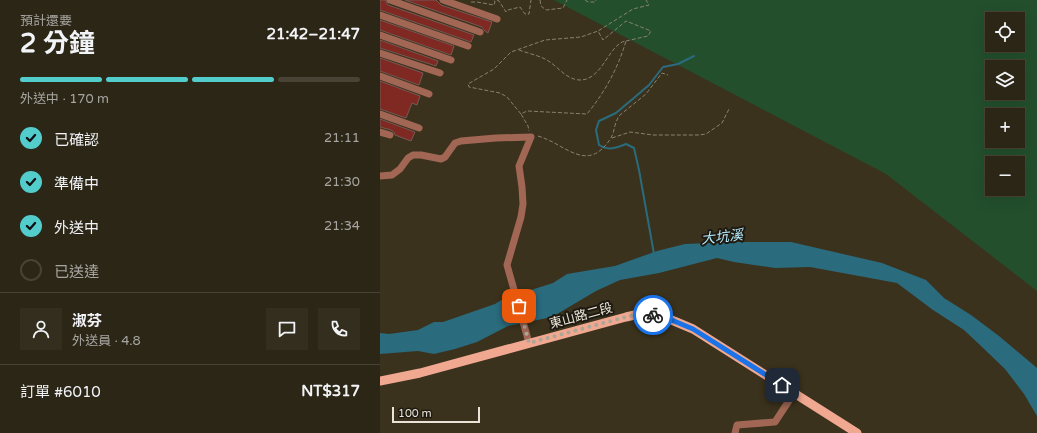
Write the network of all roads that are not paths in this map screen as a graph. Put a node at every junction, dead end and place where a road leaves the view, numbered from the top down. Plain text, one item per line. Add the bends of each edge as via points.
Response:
1 (390, 0) edge
2 (443, 0) edge
3 (380, 15) edge
4 (497, 19) dead end
5 (480, 32) dead end
6 (380, 35) edge
7 (468, 46) dead end
8 (380, 53) edge
9 (451, 60) dead end
10 (440, 73) dead end
11 (380, 76) edge
12 (429, 94) dead end
13 (380, 114) edge
14 (419, 128) dead end
15 (380, 132) edge
16 (390, 135) dead end
17 (380, 176) edge
18 (529, 343) junction
19 (380, 381) edge
20 (794, 393) junction
21 (735, 433) edge
22 (857, 433) edge

1 - 5 street
2 - 4 street
3 - 7 street
6 - 9 street
8 - 10 street
11 - 12 street
13 - 14 street
15 - 16 street
17 - 18 street via 392,175 413,155 441,159 455,143 461,141 531,137 519,166 522,211 507,265
18 - 19 main road, 東山路二段 via 420,373
18 - 20 main road, 東山路二段 via 639,314 662,316 693,329
20 - 21 street via 775,422 738,425
20 - 22 main road, 東山路二段

